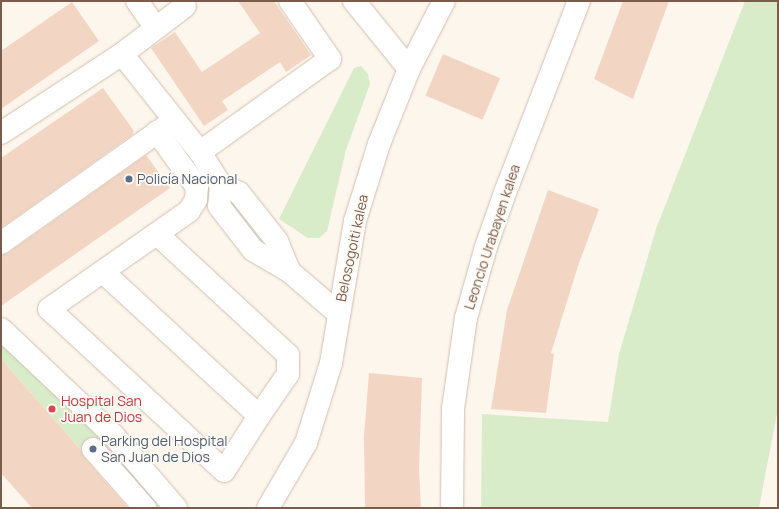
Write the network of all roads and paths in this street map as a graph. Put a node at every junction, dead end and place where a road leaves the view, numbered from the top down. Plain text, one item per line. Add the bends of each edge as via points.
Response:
1 (137, 1) edge
2 (290, 1) edge
3 (354, 1) edge
4 (444, 1) edge
5 (579, 1) edge
6 (185, 6) dead end
7 (155, 27) junction
8 (122, 54) junction
9 (409, 69) junction
10 (165, 127) junction
11 (1, 133) edge
12 (200, 152) junction
13 (157, 234) junction
14 (1, 243) edge
15 (103, 272) junction
16 (338, 312) junction
17 (1, 329) edge
18 (259, 416) junction
19 (93, 448) dead end
20 (145, 508) edge
21 (176, 508) edge
22 (268, 508) edge
23 (452, 508) edge

1 - 7 street
2 - 12 street via 330,59
3 - 9 street
4 - 9 street
5 - 23 street, Leoncio Urabayen kalea via 504,197 466,318 453,409
6 - 7 street
7 - 8 street
8 - 10 street
8 - 11 street
9 - 16 street, Belosogoiti kalea via 378,144 355,222
10 - 12 street
10 - 13 street via 197,187 196,200 189,211
10 - 14 street
12 - 16 street via 221,185 218,206 234,228 253,250 289,271
13 - 15 street
13 - 18 street via 288,355 288,374
15 - 18 street
15 - 18 street via 49,309 224,471
16 - 22 street, Belosogoiti kalea via 331,363 306,443
17 - 21 street via 114,436
19 - 20 street

